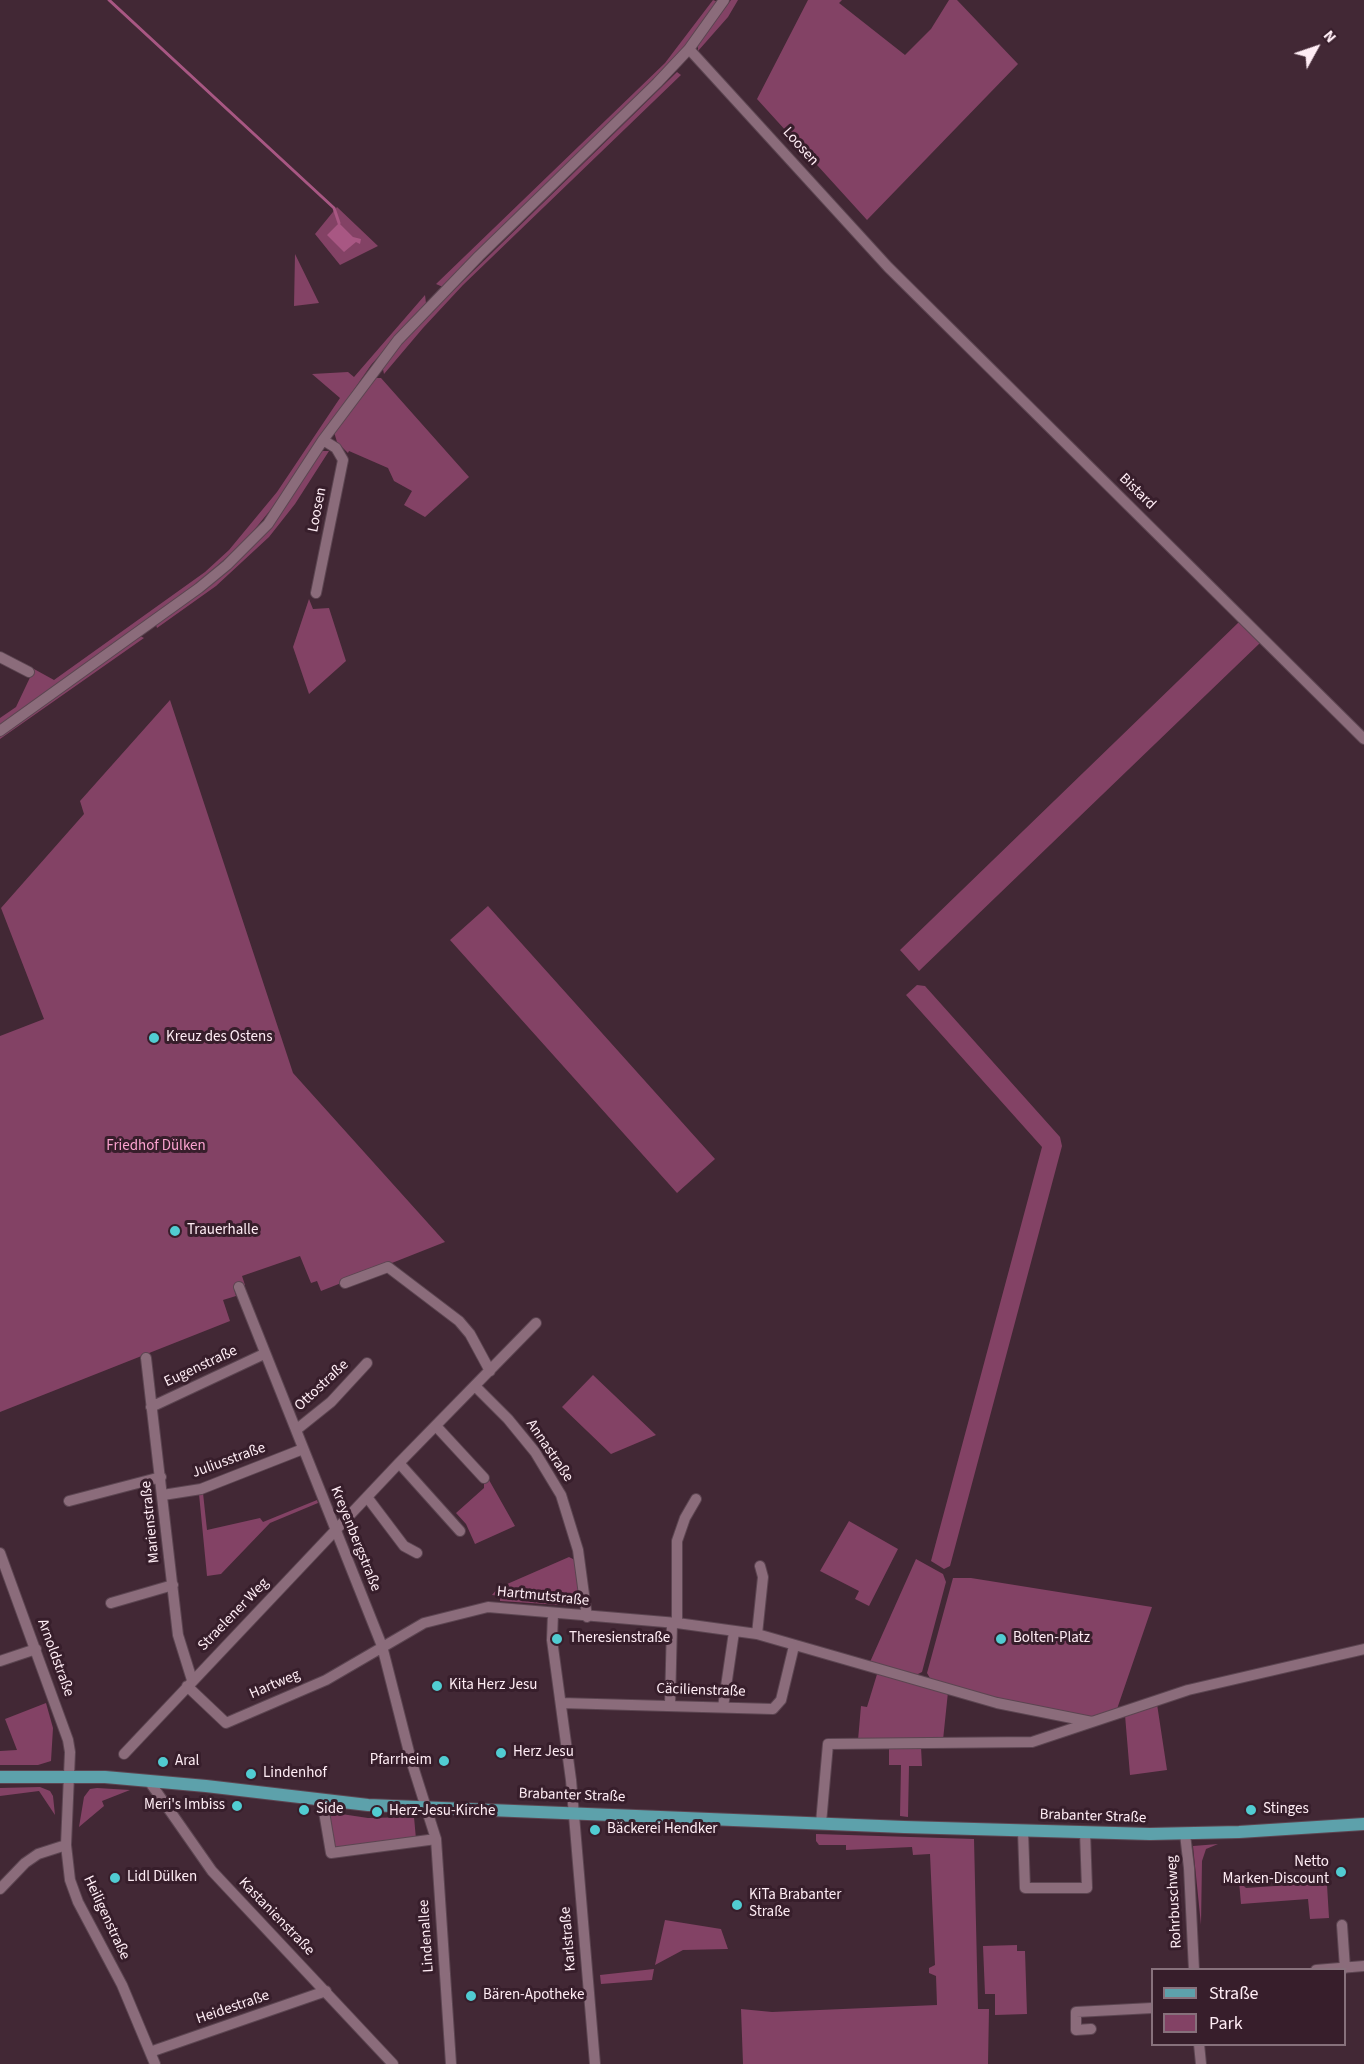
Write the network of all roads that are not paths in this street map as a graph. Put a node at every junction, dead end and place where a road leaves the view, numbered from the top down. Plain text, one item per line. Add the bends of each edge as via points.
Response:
1 (724, 0) edge
2 (689, 49) junction
3 (888, 267) joint
4 (323, 441) junction
5 (316, 593) dead end
6 (0, 657) edge
7 (28, 672) dead end
8 (0, 730) edge
9 (1364, 739) edge
10 (345, 1283) dead end
11 (239, 1287) dead end
12 (536, 1323) dead end
13 (264, 1354) junction
14 (146, 1358) dead end
15 (367, 1363) dead end
16 (490, 1371) junction
17 (475, 1386) junction
18 (151, 1407) junction
19 (436, 1426) junction
20 (296, 1430) junction
21 (303, 1449) junction
22 (399, 1463) junction
23 (161, 1477) junction
24 (484, 1478) dead end
25 (163, 1495) junction
26 (367, 1497) junction
27 (696, 1499) dead end
28 (69, 1501) dead end
29 (460, 1531) dead end
30 (334, 1532) junction
31 (417, 1553) dead end
32 (1, 1556) edge
33 (760, 1566) dead end
34 (173, 1585) junction
35 (111, 1604) dead end
36 (553, 1613) junction
37 (587, 1617) junction
38 (675, 1623) junction
39 (734, 1632) junction
40 (758, 1634) junction
41 (382, 1646) junction
42 (794, 1646) junction
43 (36, 1649) junction
44 (1364, 1649) edge
45 (0, 1661) edge
46 (190, 1683) junction
47 (561, 1703) junction
48 (670, 1706) junction
49 (723, 1707) junction
50 (1092, 1722) junction
51 (124, 1754) dead end
52 (69, 1776) junction
53 (0, 1777) edge
54 (149, 1781) junction
55 (322, 1800) junction
56 (428, 1806) junction
57 (573, 1811) junction
58 (821, 1823) junction
59 (1364, 1824) edge
60 (1023, 1830) junction
61 (1086, 1832) junction
62 (1185, 1834) junction
63 (436, 1839) junction
64 (66, 1845) junction
65 (0, 1889) edge
66 (1342, 1925) dead end
67 (1364, 1966) edge
68 (1194, 1968) edge
69 (1345, 1968) joint
70 (326, 1991) junction
71 (1151, 2008) edge
72 (1091, 2029) dead end
73 (1199, 2046) edge
74 (150, 2052) junction
75 (155, 2064) edge
76 (393, 2064) edge
77 (452, 2064) edge
78 (595, 2064) edge
79 (1201, 2064) edge

1 - 2 street
2 - 3 street, Loosen
2 - 4 street via 398,340
3 - 9 street, Bistard
4 - 5 street, Loosen via 336,448 343,460
4 - 8 street via 268,524 227,566
6 - 7 street
10 - 16 street via 388,1267 459,1321
11 - 13 street, Kreyenbergstraße
12 - 16 street, Straelener Weg
13 - 18 street, Eugenstraße
13 - 20 street, Kreyenbergstraße
14 - 18 street, Marienstraße
15 - 20 street, Ottostraße via 331,1402
16 - 17 street, Straelener Weg
17 - 19 street, Straelener Weg
17 - 37 street, Annastraße via 535,1452 561,1495 578,1550
18 - 23 street, Marienstraße
19 - 22 street, Straelener Weg
19 - 24 street
20 - 21 street, Kreyenbergstraße
21 - 25 street, Juliusstraße via 201,1489
21 - 30 street, Kreyenbergstraße
22 - 26 street, Straelener Weg
22 - 29 street
23 - 25 street, Marienstraße
23 - 28 street
25 - 34 street, Marienstraße
26 - 30 street, Straelener Weg
26 - 31 street via 404,1546
27 - 38 street via 678,1541
30 - 41 street, Kreyenbergstraße
30 - 46 street, Straelener Weg
32 - 43 street, Arnoldstraße
33 - 40 street via 763,1576
34 - 35 street
34 - 46 street, Marienstraße via 178,1635
36 - 37 street, Hartmutstraße
36 - 41 street, Hartmutstraße via 488,1607 424,1623
36 - 47 street via 552,1640
37 - 38 street, Hartmutstraße
38 - 39 street, Hartmutstraße
38 - 48 street
39 - 40 street, Hartmutstraße
39 - 49 street
40 - 42 street, Hartmutstraße
41 - 46 street, Hartweg via 326,1680 226,1723
41 - 56 street, Kreyenbergstraße via 411,1760
42 - 49 street, Cäcilienstraße via 781,1700 773,1709
42 - 50 street, Hartmutstraße via 997,1703
43 - 45 street
43 - 52 street, Arnoldstraße via 68,1740
44 - 50 street via 1188,1690
46 - 51 street, Straelener Weg
47 - 48 street, Cäcilienstraße
47 - 57 street
48 - 49 street, Cäcilienstraße
50 - 58 street via 1032,1742 828,1744
52 - 53 main road, Brabanter Straße
52 - 54 main road, Brabanter Straße
52 - 64 street, Heiligenstraße
54 - 55 main road, Brabanter Straße
54 - 70 street, Kastanienstraße via 212,1871
55 - 56 main road, Brabanter Straße
55 - 63 street via 332,1853
56 - 57 main road, Brabanter Straße
56 - 63 street, Lindenallee
57 - 58 main road, Brabanter Straße
57 - 78 street, Karlstraße
58 - 60 main road, Brabanter Straße
59 - 62 main road, Brabanter Straße
60 - 61 main road, Brabanter Straße
60 - 61 street via 1025,1888 1087,1888
61 - 62 main road, Brabanter Straße
62 - 68 street, Rohrbuschweg
63 - 77 street, Lindenallee
64 - 65 street via 38,1854
64 - 74 street, Heiligenstraße via 70,1880 78,1902 122,1985
66 - 69 street
67 - 69 street
70 - 74 street, Heidestraße
70 - 76 street, Kastanienstraße
71 - 72 street via 1076,2012 1076,2030
73 - 79 street
74 - 75 street, Heiligenstraße

